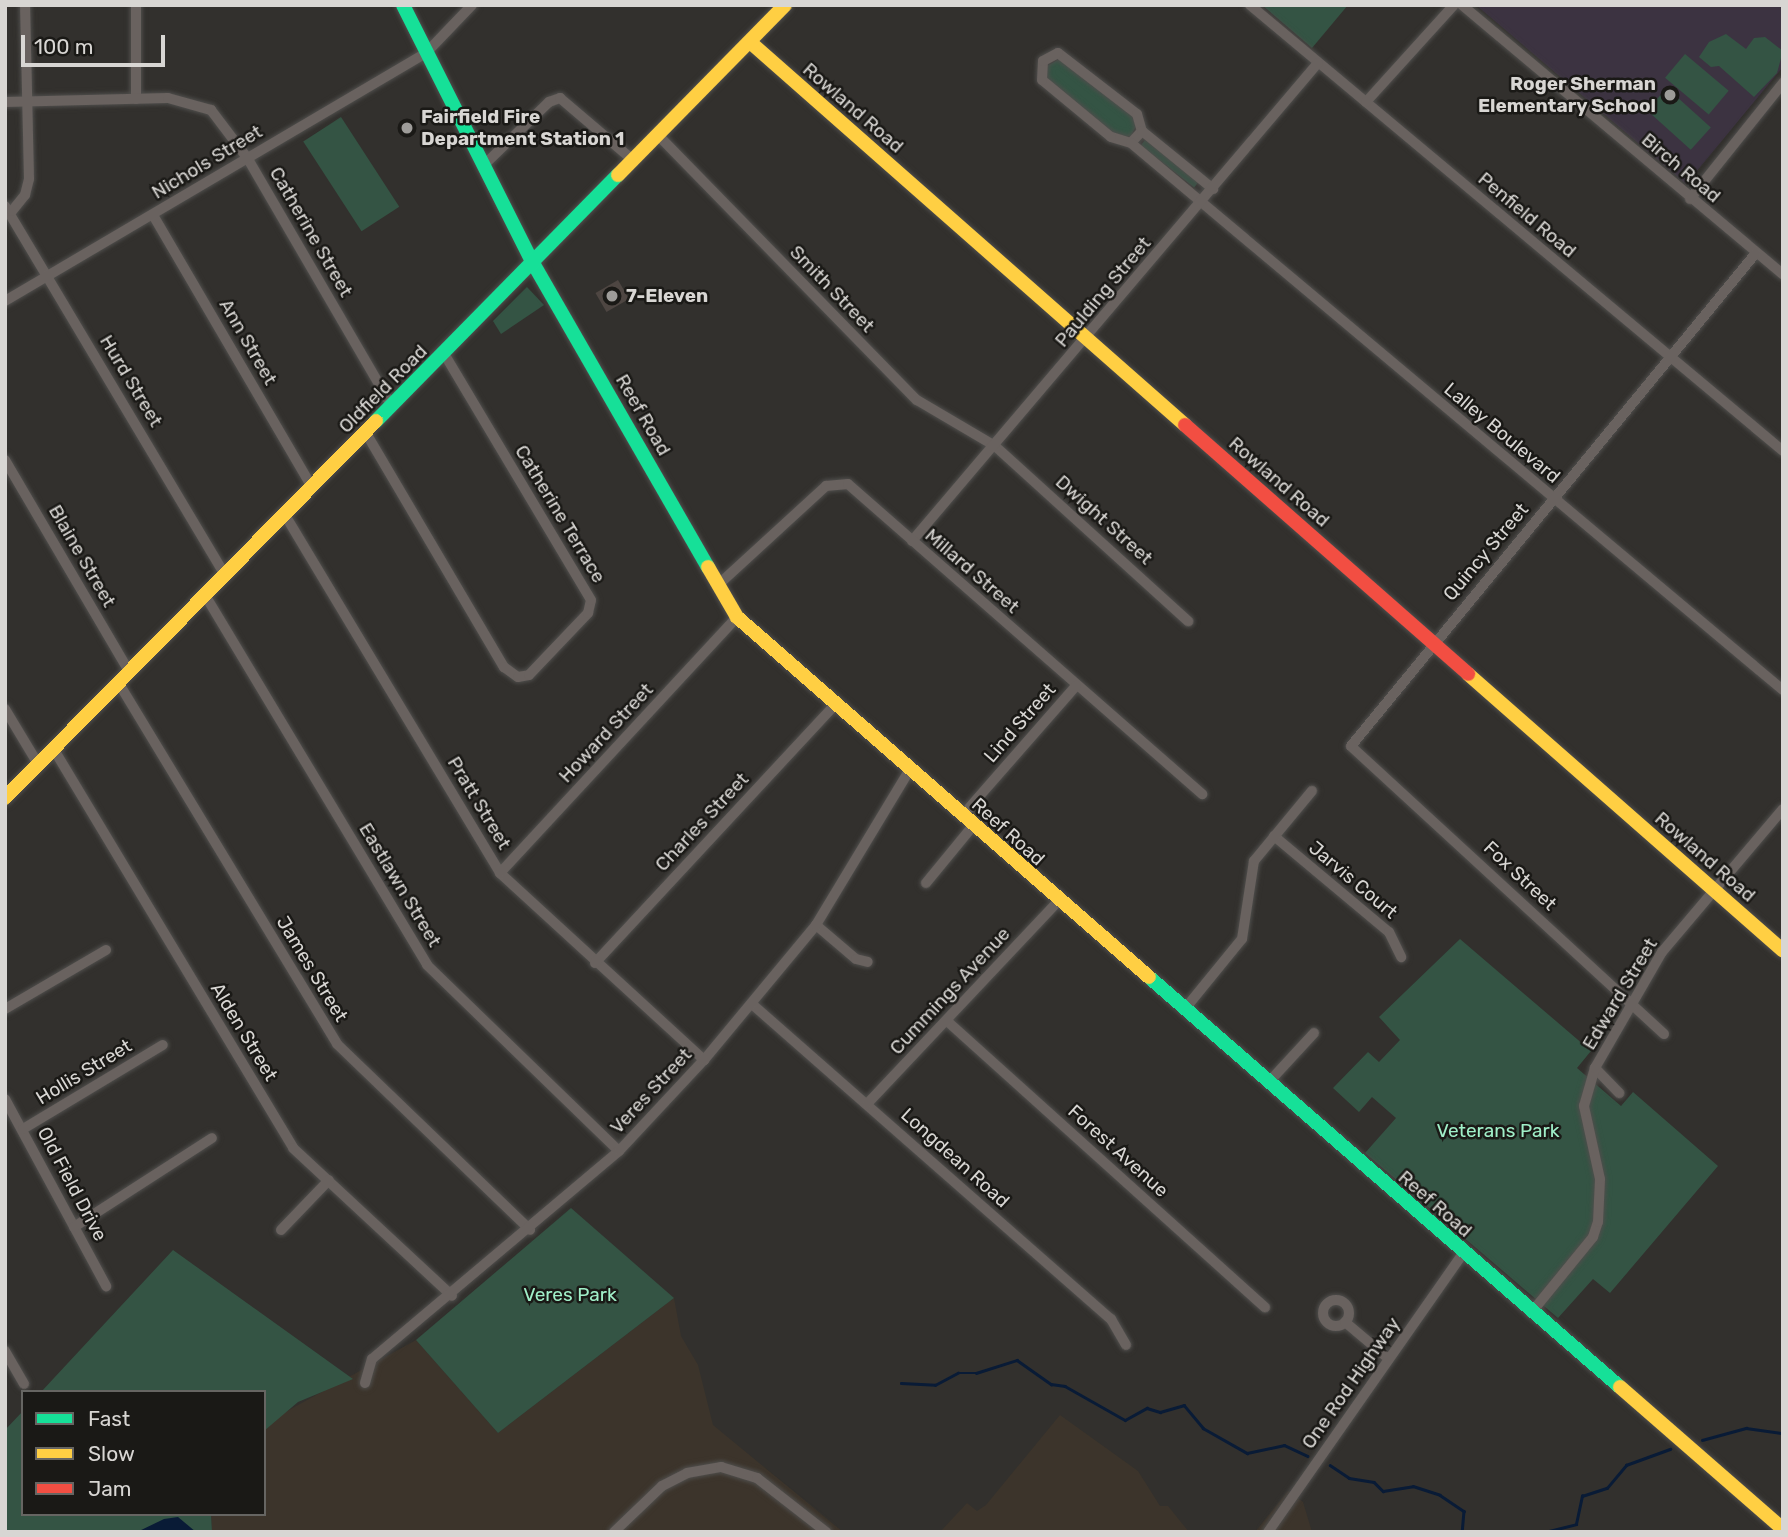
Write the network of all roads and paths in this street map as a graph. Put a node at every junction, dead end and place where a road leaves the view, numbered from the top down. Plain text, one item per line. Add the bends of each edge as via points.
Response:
1 (25, 5) edge
2 (136, 5) edge
3 (403, 5) edge
4 (472, 5) edge
5 (785, 5) edge
6 (1250, 5) edge
7 (1454, 5) edge
8 (1462, 5) edge
9 (750, 42) junction
10 (427, 52) junction
11 (1318, 63) junction
12 (1783, 83) edge
13 (136, 99) junction
14 (29, 101) junction
15 (5, 102) edge
16 (1366, 102) junction
17 (1142, 131) junction
18 (659, 136) junction
19 (1131, 143) junction
20 (248, 159) junction
21 (634, 161) junction
22 (484, 165) junction
23 (1213, 188) junction
24 (1690, 199) junction
25 (1200, 202) junction
26 (8, 209) edge
27 (153, 215) junction
28 (1756, 253) junction
29 (533, 263) junction
30 (1783, 274) edge
31 (48, 277) junction
32 (5, 302) edge
33 (1087, 338) junction
34 (444, 355) junction
35 (1670, 358) junction
36 (392, 406) junction
37 (366, 433) junction
38 (995, 446) junction
39 (1783, 451) edge
40 (5, 460) edge
41 (312, 487) junction
42 (1553, 498) junction
43 (285, 515) junction
44 (912, 541) junction
45 (225, 575) junction
46 (718, 585) junction
47 (205, 595) junction
48 (737, 617) junction
49 (1188, 621) dead end
50 (1432, 644) junction
51 (129, 671) junction
52 (118, 682) junction
53 (1076, 685) junction
54 (1783, 690) edge
55 (835, 705) junction
56 (5, 709) edge
57 (1352, 746) joint
58 (53, 748) junction
59 (38, 764) junction
60 (909, 771) junction
61 (1312, 791) dead end
62 (1202, 794) dead end
63 (5, 799) edge
64 (1783, 809) edge
65 (967, 821) junction
66 (1274, 836) junction
67 (500, 873) junction
68 (926, 883) dead end
69 (1716, 892) junction
70 (1058, 901) junction
71 (816, 925) junction
72 (106, 950) dead end
73 (1783, 951) edge
74 (1401, 957) dead end
75 (868, 962) dead end
76 (595, 963) junction
77 (752, 1004) junction
78 (1630, 1004) junction
79 (5, 1009) edge
80 (1184, 1010) junction
81 (947, 1021) junction
82 (1314, 1033) dead end
83 (1664, 1034) dead end
84 (163, 1045) dead end
85 (704, 1060) junction
86 (1595, 1069) junction
87 (1268, 1083) junction
88 (1619, 1093) dead end
89 (5, 1099) edge
90 (867, 1104) junction
91 (9, 1114) edge
92 (23, 1129) junction
93 (212, 1138) dead end
94 (619, 1151) junction
95 (328, 1180) junction
96 (74, 1227) junction
97 (281, 1230) dead end
98 (530, 1230) junction
99 (1463, 1253) junction
100 (106, 1286) dead end
101 (452, 1296) junction
102 (1265, 1307) dead end
103 (1531, 1312) junction
104 (1345, 1322) dead end
105 (1126, 1345) dead end
106 (5, 1351) edge
107 (1389, 1359) junction
108 (365, 1383) dead end
109 (24, 1384) dead end
110 (1783, 1529) edge
111 (614, 1532) edge
112 (825, 1532) edge
113 (1268, 1532) edge

1 - 14 street
2 - 13 street
3 - 10 street, Reef Road
4 - 10 street, Nichols Street
5 - 9 street, Oldfield Road
6 - 11 street, Penfield Road
7 - 16 street
8 - 24 street, Birch Road
9 - 18 street, Oldfield Road
9 - 33 street, Rowland Road
10 - 20 street, Nichols Street
10 - 22 street, Reef Road
11 - 16 street, Penfield Road
11 - 23 street, Paulding Street
12 - 24 street
13 - 14 street, Catherine Street
13 - 20 street, Catherine Street via 202,105 218,116
14 - 15 street, Catherine Street
14 - 26 street via 29,184
16 - 35 street, Penfield Road
17 - 19 street
17 - 19 street, Lalley Boulevard via 1137,114 1069,57 1046,57 1040,73 1045,83 1111,138
17 - 23 street
18 - 21 street, Oldfield Road
18 - 38 street, Smith Street via 916,400
19 - 25 street, Lalley Boulevard
20 - 27 street, Nichols Street
20 - 36 street, Catherine Street
21 - 22 street via 560,98 549,102
21 - 29 street, Oldfield Road
22 - 29 street, Reef Road
23 - 25 street, Paulding Street
24 - 28 street, Birch Road
25 - 33 street, Paulding Street
25 - 42 street, Lalley Boulevard
26 - 31 street, Hurd Street
27 - 31 street, Nichols Street
27 - 41 street, Ann Street
28 - 30 street, Birch Road
28 - 35 street, Quincy Street
29 - 34 street, Oldfield Road
29 - 46 street, Reef Road
31 - 32 street, Nichols Street
31 - 45 street, Hurd Street
33 - 38 street, Paulding Street
33 - 50 street, Rowland Road
34 - 36 street, Oldfield Road
34 - 37 street, Catherine Terrace via 591,600 589,613 529,675 518,677 504,667
35 - 39 street, Penfield Road
35 - 42 street, Quincy Street
36 - 37 street, Oldfield Road
37 - 41 street, Oldfield Road
38 - 44 street, Paulding Street
38 - 49 street, Dwight Street
40 - 51 street, Blaine Street
41 - 43 street, Oldfield Road
42 - 50 street, Quincy Street
42 - 54 street, Lalley Boulevard
43 - 45 street, Oldfield Road
43 - 67 street, Pratt Street
44 - 46 street, Millard Street via 848,484 836,482
44 - 53 street, Millard Street
45 - 47 street, Oldfield Road
46 - 48 street, Reef Road
47 - 51 street, Oldfield Road
47 - 94 street, Eastlawn Street via 427,965
48 - 55 street, Reef Road
48 - 67 street, Howard Street
50 - 57 street, Quincy Street
50 - 69 street, Rowland Road
51 - 52 street, Oldfield Road
52 - 58 street, Oldfield Road
52 - 98 street, James Street via 337,1044
53 - 62 street, Millard Street
53 - 65 street, Lind Street
55 - 60 street, Reef Road
55 - 76 street, Charles Street
56 - 59 street
57 - 78 street, Fox Street
58 - 59 street, Oldfield Road
58 - 95 street, Alden Street via 271,1115 293,1148
59 - 63 street, Oldfield Road
60 - 65 street, Reef Road
60 - 71 street, Veres Street
61 - 66 street
64 - 69 street, Edward Street
65 - 68 street, Lind Street
65 - 70 street, Reef Road
66 - 74 street, Jarvis Court via 1389,932
66 - 80 street via 1252,867 1242,939
67 - 76 street, Pratt Street
69 - 73 street, Rowland Road
69 - 78 street, Edward Street via 1662,952
70 - 80 street, Reef Road
70 - 81 street, Cummings Avenue
71 - 75 street via 856,959
71 - 77 street, Veres Street
72 - 79 street
76 - 85 street, Pratt Street
77 - 85 street, Veres Street
77 - 90 street, Longdean Road
78 - 83 street, Fox Street
78 - 86 street, Edward Street
80 - 87 street, Reef Road
81 - 90 street, Cummings Avenue
81 - 102 street, Forest Avenue
82 - 87 street
84 - 92 street, Hollis Street
85 - 94 street, Veres Street
86 - 88 street
86 - 103 street, Edward Street via 1584,1106 1600,1179 1598,1222 1593,1237
87 - 99 street, Reef Road
89 - 91 street, Old Field Drive
90 - 105 street, Longdean Road via 1111,1319
91 - 92 street, Old Field Drive
92 - 96 street, Old Field Drive
93 - 96 street
94 - 98 street, Veres Street
95 - 97 street
95 - 101 street, Alden Street
96 - 100 street, Old Field Drive
98 - 101 street, Veres Street
99 - 103 street, Reef Road
99 - 107 street, One Rod Highway
101 - 108 street, Veres Street via 372,1359
103 - 110 street, Reef Road
104 - 107 street
106 - 109 street
107 - 113 street, One Rod Highway
111 - 112 street via 675,1478 730,1467 757,1478

